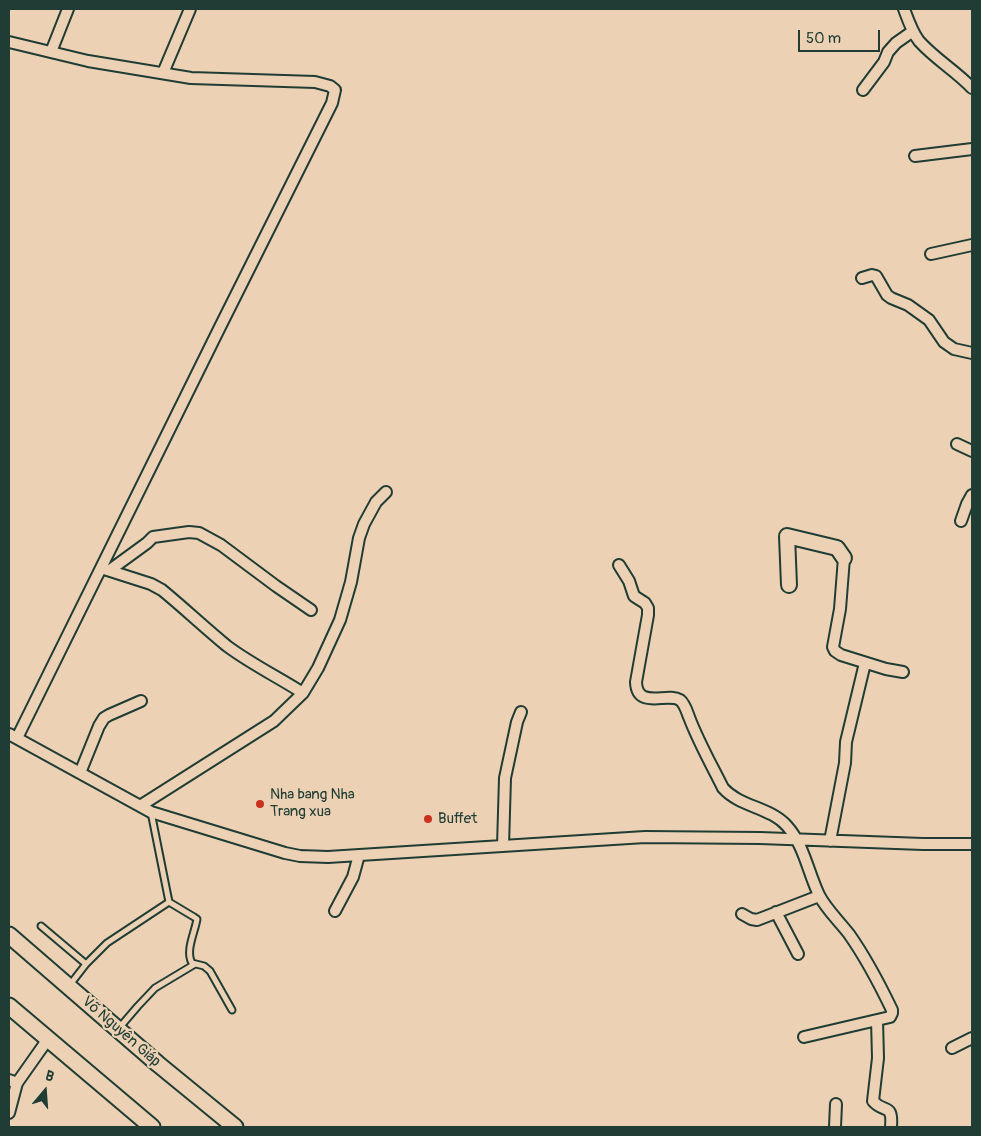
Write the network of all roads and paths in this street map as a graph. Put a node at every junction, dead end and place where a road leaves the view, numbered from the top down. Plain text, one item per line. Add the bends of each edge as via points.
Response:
1 (68, 9) edge
2 (190, 9) edge
3 (904, 9) edge
4 (913, 31) junction
5 (9, 42) edge
6 (51, 52) junction
7 (163, 73) junction
8 (972, 88) edge
9 (863, 90) dead end
10 (972, 149) edge
11 (915, 156) dead end
12 (972, 244) edge
13 (931, 254) dead end
14 (862, 278) dead end
15 (972, 353) edge
16 (957, 444) dead end
17 (972, 451) edge
18 (386, 492) dead end
19 (970, 502) edge
20 (961, 521) dead end
21 (844, 558) joint
22 (619, 565) dead end
23 (106, 569) junction
24 (789, 585) dead end
25 (311, 610) dead end
26 (865, 663) junction
27 (904, 672) dead end
28 (303, 693) junction
29 (141, 701) dead end
30 (521, 712) dead end
31 (13, 736) edge
32 (80, 773) junction
33 (140, 806) junction
34 (151, 812) junction
35 (797, 839) junction
36 (830, 841) junction
37 (972, 844) edge
38 (503, 846) junction
39 (359, 855) junction
40 (820, 896) junction
41 (169, 902) junction
42 (335, 911) dead end
43 (776, 912) junction
44 (742, 914) dead end
45 (41, 926) dead end
46 (9, 935) edge
47 (798, 954) dead end
48 (86, 964) junction
49 (195, 964) junction
50 (69, 986) junction
51 (9, 1006) edge
52 (232, 1010) dead end
53 (877, 1020) junction
54 (118, 1029) junction
55 (804, 1037) dead end
56 (972, 1038) edge
57 (48, 1039) junction
58 (952, 1048) dead end
59 (13, 1081) edge
60 (836, 1104) dead end
61 (9, 1113) edge
62 (152, 1127) edge
63 (235, 1127) edge
64 (835, 1127) edge
65 (891, 1127) edge

1 - 6 street
2 - 7 street
3 - 4 street
4 - 8 street via 928,50
4 - 9 street via 888,52
5 - 6 street
6 - 7 street
7 - 23 street via 191,78 315,82 335,90 332,103 220,326
10 - 11 street
12 - 13 street
14 - 15 street via 876,276 887,295 929,320 944,342 954,349
16 - 17 street
18 - 28 street via 376,502 364,524 340,620
19 - 20 street
21 - 24 main road via 837,548 787,536
21 - 26 street via 840,609 832,648 841,655
22 - 35 street via 634,596 648,608 636,682 638,692 651,699 681,700 728,794 782,821
23 - 25 street via 153,537 200,533
23 - 28 street via 162,590 228,646
23 - 31 street
26 - 27 street
26 - 36 street via 846,742
28 - 33 street via 274,721
29 - 32 street via 104,718
30 - 38 street via 505,778
31 - 32 street
32 - 33 street
33 - 34 street
34 - 39 street via 285,853 314,857
34 - 41 lane
35 - 36 street
35 - 38 street via 644,837
35 - 40 street
36 - 37 street
38 - 39 street
39 - 42 street via 353,877
40 - 43 street
40 - 53 street via 862,952 892,1010 890,1017
41 - 48 lane via 107,943
41 - 49 lane via 197,920 190,958
43 - 44 street via 754,920
43 - 47 street
45 - 48 lane
46 - 50 main road, Võ Nguyên Giáp
48 - 50 lane
49 - 52 lane via 210,971
49 - 54 lane via 155,988
50 - 54 main road, Võ Nguyên Giáp
51 - 57 main road
53 - 55 street
53 - 65 street via 878,1058 873,1101 890,1112
54 - 63 main road, Võ Nguyên Giáp
56 - 58 street
57 - 59 street
57 - 62 main road
59 - 61 street
60 - 64 street

